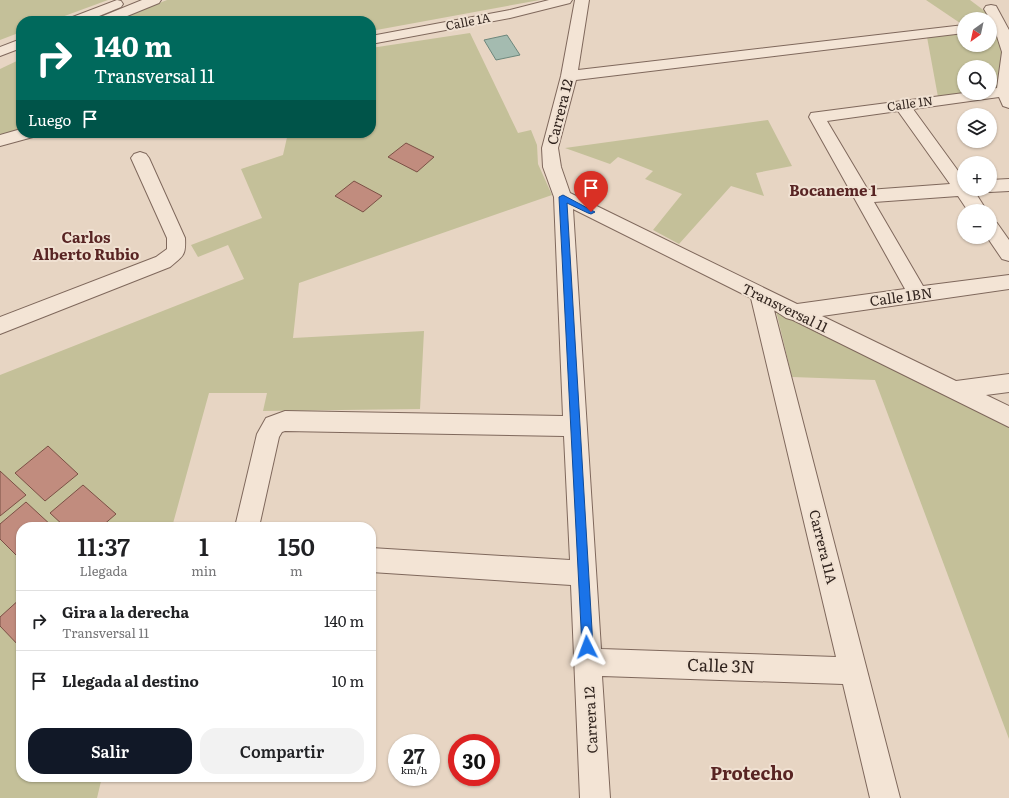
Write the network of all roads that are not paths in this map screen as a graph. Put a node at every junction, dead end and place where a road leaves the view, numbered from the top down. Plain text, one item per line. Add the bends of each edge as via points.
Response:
1 (126, 0) edge
2 (154, 0) edge
3 (565, 0) edge
4 (582, 0) edge
5 (986, 6) dead end
6 (87, 16) edge
7 (115, 16) edge
8 (1002, 22) edge
9 (957, 30) edge
10 (376, 39) edge
11 (0, 46) edge
12 (16, 47) edge
13 (16, 48) edge
14 (16, 50) edge
15 (0, 52) edge
16 (1009, 52) edge
17 (0, 63) edge
18 (569, 76) junction
19 (1006, 97) edge
20 (902, 105) junction
21 (16, 137) edge
22 (1, 142) edge
23 (140, 158) dead end
24 (957, 181) edge
25 (1009, 184) edge
26 (997, 185) edge
27 (957, 189) edge
28 (563, 197) junction
29 (862, 197) junction
30 (997, 238) edge
31 (1009, 254) edge
32 (1009, 282) edge
33 (918, 295) junction
34 (760, 296) junction
35 (793, 312) junction
36 (0, 326) edge
37 (1009, 383) edge
38 (954, 390) junction
39 (1009, 417) edge
40 (575, 426) junction
41 (248, 522) edge
42 (376, 560) edge
43 (583, 573) junction
44 (588, 662) junction
45 (854, 671) junction
46 (596, 798) edge
47 (885, 798) edge

1 - 6 street
2 - 7 street
3 - 10 street, Calle 1A via 510,14
4 - 18 street, Carrera 12
5 - 8 street
8 - 16 street
9 - 18 street
11 - 12 street
13 - 15 street
14 - 17 street
16 - 19 street
18 - 28 street, Carrera 12 via 550,148 552,167
19 - 20 street, Calle 1N
20 - 24 street
20 - 29 street, Calle 1N via 817,117
21 - 22 street
23 - 36 street via 176,238 176,252 163,262
25 - 26 street
27 - 29 street
28 - 34 street, Transversal 11
28 - 40 street, Carrera 12
29 - 33 street
30 - 31 street
32 - 33 street, Calle 1BN
33 - 35 street, Calle 1BN
34 - 35 street, Transversal 11
34 - 45 street, Carrera 11A
35 - 38 street, Transversal 11
37 - 38 street
38 - 39 street, Transversal 11
40 - 41 street via 285,421 274,425 268,434
40 - 43 street, Carrera 12
42 - 43 street
43 - 44 street, Carrera 12
44 - 45 street, Calle 3N
44 - 46 street, Carrera 12
45 - 47 street, Carrera 11A

